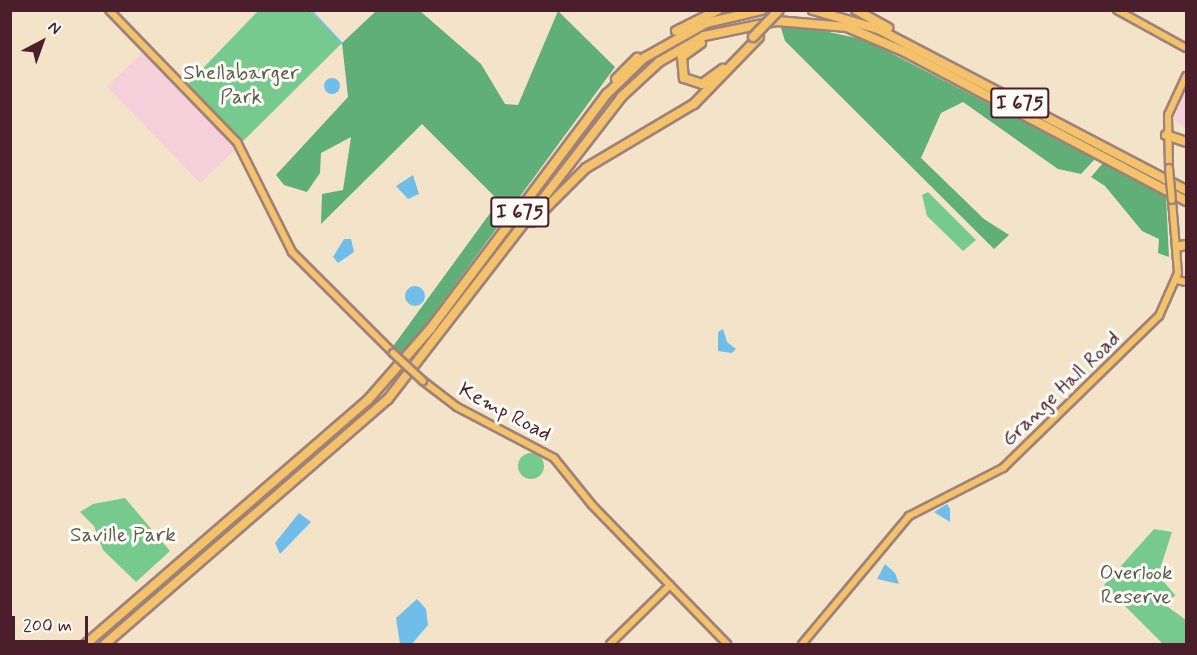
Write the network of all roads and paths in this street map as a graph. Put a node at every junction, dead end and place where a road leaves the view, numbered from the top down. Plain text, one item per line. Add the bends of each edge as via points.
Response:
1 (109, 10) edge
2 (718, 10) edge
3 (762, 10) edge
4 (779, 10) edge
5 (784, 10) edge
6 (813, 10) edge
7 (856, 10) edge
8 (1117, 10) edge
9 (847, 27) junction
10 (756, 37) junction
11 (1186, 48) edge
12 (956, 70) junction
13 (1186, 76) edge
14 (577, 134) junction
15 (1166, 135) junction
16 (1186, 142) edge
17 (1186, 190) edge
18 (1186, 201) edge
19 (1186, 245) edge
20 (1177, 247) junction
21 (492, 269) junction
22 (1177, 278) junction
23 (1186, 280) edge
24 (670, 585) junction
25 (86, 645) edge
26 (105, 645) edge
27 (610, 645) edge
28 (728, 645) edge
29 (802, 645) edge

1 - 24 main road, Kemp Road, bridge via 239,145 292,252 423,381 457,407 543,448
2 - 14 highway via 638,57 605,91
3 - 14 highway, I 675 via 706,23 666,42 607,94
4 - 10 highway, bridge
5 - 10 highway, bridge
6 - 12 highway, I 675 via 878,29
7 - 12 highway
8 - 11 main road
9 - 10 highway via 800,23 736,30 687,51 681,73 692,84 706,83
9 - 18 highway, I 675 via 905,52
9 - 21 highway, I 675 via 797,20 740,26 704,36 659,62 604,118
10 - 21 highway via 694,104 577,175
12 - 17 highway, I 675
13 - 15 main road, Grange Hall Road via 1171,105
14 - 25 highway, I 675 via 431,328 368,400
15 - 16 highway
15 - 20 main road, Grange Hall Road, bridge
19 - 20 highway
20 - 22 main road, Grange Hall Road
21 - 26 highway, I 675 via 435,344 362,425
22 - 23 main road
22 - 29 main road, Grange Hall Road via 1155,321 1003,467 909,516
24 - 27 main road
24 - 28 main road, Kemp Road

